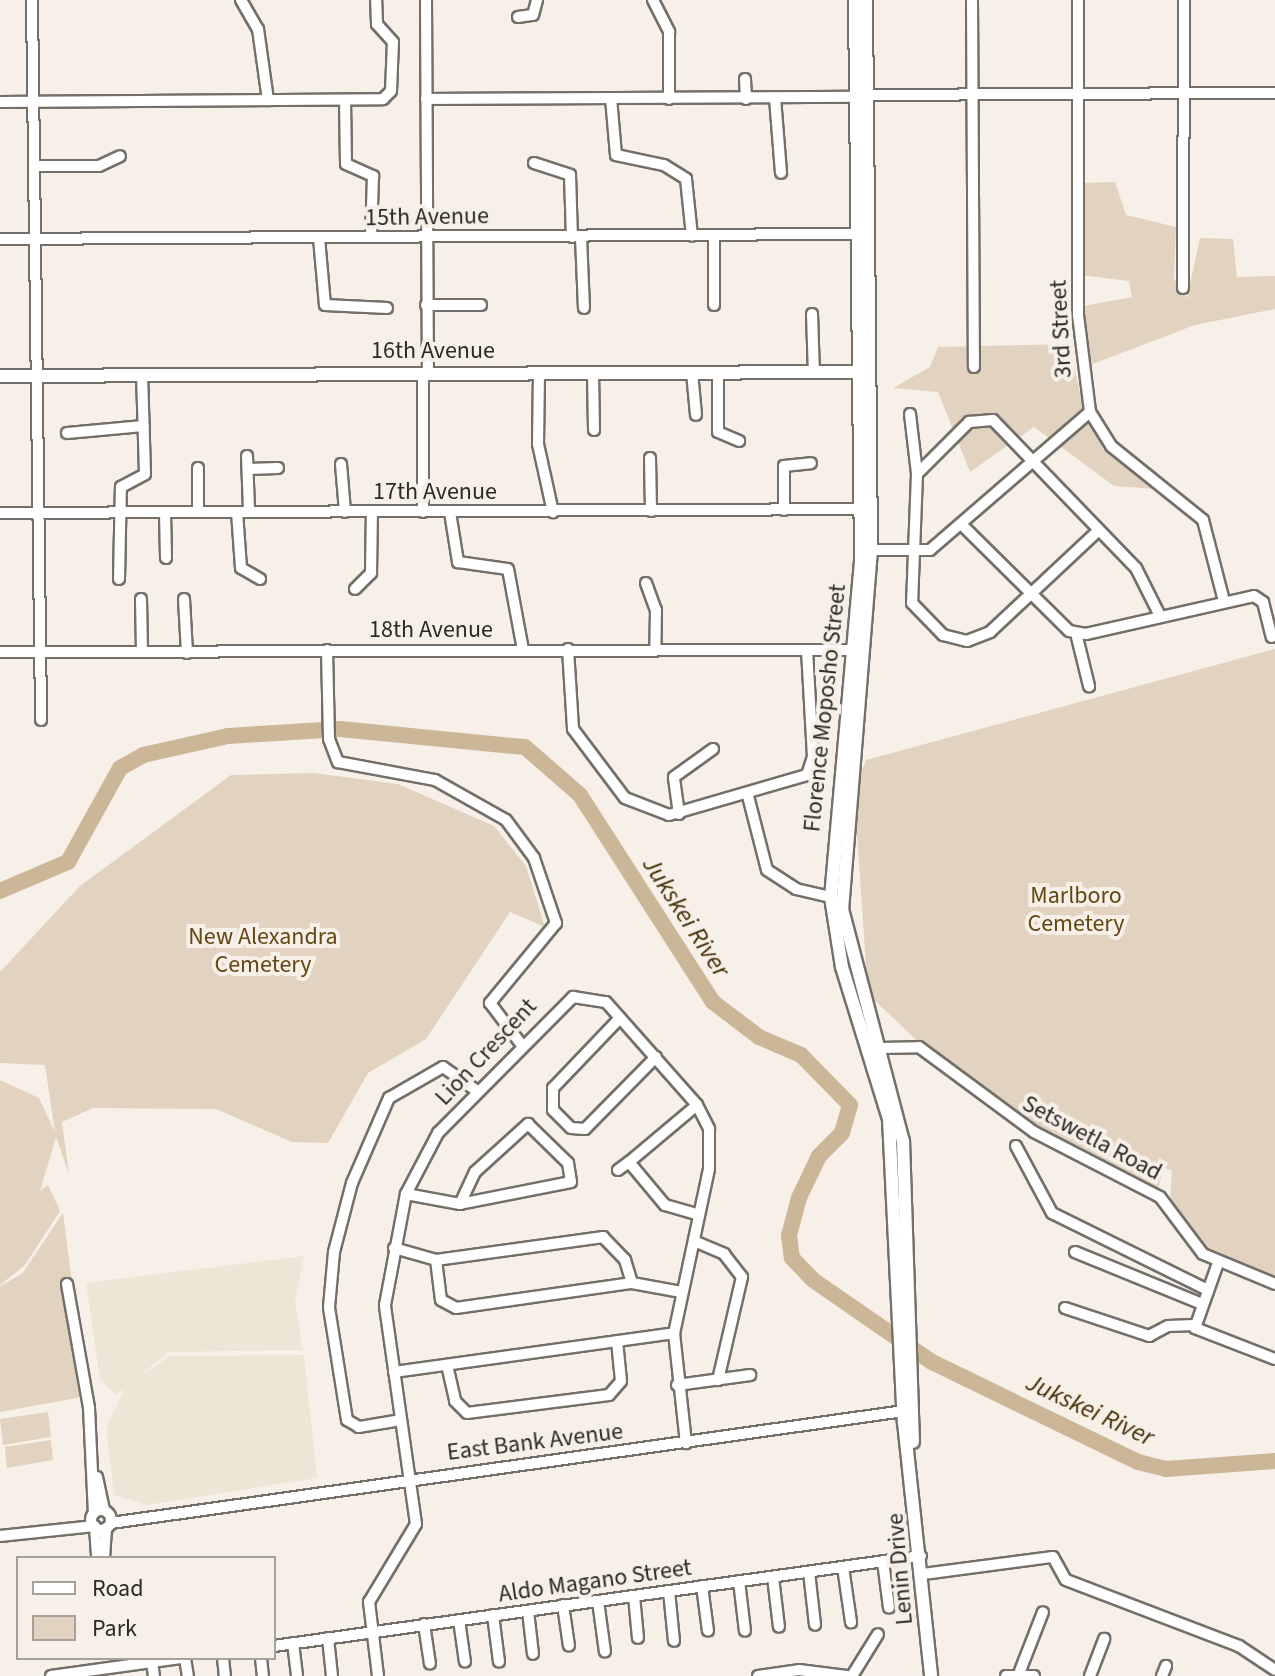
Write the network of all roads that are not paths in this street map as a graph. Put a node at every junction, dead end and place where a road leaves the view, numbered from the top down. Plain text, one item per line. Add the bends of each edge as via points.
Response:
1 (32, 0) edge
2 (241, 0) edge
3 (376, 0) edge
4 (426, 0) edge
5 (537, 0) edge
6 (653, 0) edge
7 (855, 0) edge
8 (866, 0) edge
9 (972, 0) edge
10 (1078, 0) edge
11 (1184, 0) edge
12 (518, 17) dead end
13 (745, 79) dead end
14 (1185, 93) junction
15 (1275, 93) edge
16 (973, 94) junction
17 (1078, 94) junction
18 (861, 96) junction
19 (611, 98) junction
20 (775, 98) junction
21 (426, 99) junction
22 (669, 99) junction
23 (746, 99) junction
24 (268, 100) junction
25 (345, 100) junction
26 (33, 101) junction
27 (0, 102) edge
28 (120, 156) dead end
29 (534, 163) dead end
30 (34, 166) junction
31 (781, 173) dead end
32 (854, 234) junction
33 (425, 235) junction
34 (714, 235) junction
35 (692, 236) junction
36 (371, 237) junction
37 (577, 237) junction
38 (319, 238) junction
39 (0, 239) edge
40 (36, 239) junction
41 (1183, 288) dead end
42 (426, 305) junction
43 (481, 305) dead end
44 (714, 305) dead end
45 (387, 308) dead end
46 (584, 308) dead end
47 (812, 314) dead end
48 (974, 367) dead end
49 (425, 372) junction
50 (593, 372) junction
51 (692, 372) junction
52 (718, 372) junction
53 (861, 372) junction
54 (539, 373) junction
55 (814, 373) junction
56 (35, 375) junction
57 (142, 375) junction
58 (0, 376) edge
59 (1090, 412) junction
60 (910, 414) dead end
61 (696, 415) dead end
62 (144, 426) junction
63 (594, 430) dead end
64 (67, 433) dead end
65 (739, 441) dead end
66 (247, 456) dead end
67 (650, 458) dead end
68 (1032, 460) junction
69 (811, 463) dead end
70 (341, 464) dead end
71 (198, 468) dead end
72 (278, 468) dead end
73 (248, 469) junction
74 (917, 474) junction
75 (864, 509) junction
76 (784, 510) junction
77 (651, 511) junction
78 (198, 512) junction
79 (243, 512) junction
80 (345, 512) junction
81 (372, 512) junction
82 (423, 512) junction
83 (450, 512) junction
84 (553, 512) junction
85 (0, 513) edge
86 (36, 513) junction
87 (165, 513) junction
88 (118, 514) junction
89 (961, 524) junction
90 (1099, 530) junction
91 (871, 550) junction
92 (913, 555) junction
93 (166, 558) dead end
94 (119, 579) dead end
95 (260, 579) dead end
96 (646, 583) dead end
97 (355, 589) dead end
98 (1029, 596) junction
99 (141, 599) dead end
100 (184, 599) dead end
101 (1224, 601) junction
102 (1160, 616) junction
103 (1076, 633) junction
104 (1272, 637) dead end
105 (568, 649) junction
106 (655, 649) junction
107 (327, 650) junction
108 (523, 650) junction
109 (807, 650) junction
110 (857, 650) junction
111 (0, 652) edge
112 (36, 652) junction
113 (142, 652) junction
114 (187, 653) junction
115 (1089, 686) dead end
116 (41, 720) dead end
117 (713, 749) dead end
118 (748, 796) junction
119 (679, 814) junction
120 (831, 897) junction
121 (620, 1018) junction
122 (521, 1044) junction
123 (880, 1048) junction
124 (656, 1057) junction
125 (477, 1091) junction
126 (697, 1105) junction
127 (1016, 1146) dead end
128 (629, 1162) junction
129 (618, 1170) dead end
130 (899, 1173) junction
131 (406, 1194) junction
132 (460, 1204) junction
133 (699, 1215) junction
134 (694, 1241) junction
135 (394, 1248) junction
136 (1075, 1252) dead end
137 (436, 1260) junction
138 (1218, 1263) junction
139 (632, 1283) junction
140 (67, 1284) dead end
141 (1275, 1284) edge
142 (1206, 1289) junction
143 (681, 1292) junction
144 (1200, 1303) junction
145 (1065, 1308) dead end
146 (1194, 1325) junction
147 (674, 1333) junction
148 (617, 1341) junction
149 (1275, 1359) edge
150 (447, 1365) junction
151 (394, 1372) junction
152 (750, 1375) dead end
153 (718, 1380) junction
154 (677, 1385) junction
155 (907, 1387) junction
156 (908, 1410) junction
157 (401, 1420) junction
158 (686, 1443) junction
159 (410, 1478) junction
160 (101, 1520) junction
161 (0, 1536) edge
162 (97, 1556) edge
163 (104, 1556) edge
164 (921, 1556) junction
165 (883, 1561) junction
166 (843, 1567) junction
167 (809, 1572) junction
168 (923, 1574) junction
169 (773, 1577) junction
170 (739, 1581) junction
171 (702, 1586) junction
172 (669, 1591) junction
173 (634, 1596) junction
174 (598, 1601) junction
175 (563, 1605) junction
176 (889, 1608) dead end
177 (528, 1611) junction
178 (1043, 1612) dead end
179 (493, 1615) junction
180 (459, 1620) junction
181 (851, 1622) dead end
182 (424, 1624) junction
183 (815, 1625) dead end
184 (779, 1627) dead end
185 (708, 1631) dead end
186 (745, 1631) dead end
187 (371, 1632) junction
188 (878, 1634) dead end
189 (328, 1638) junction
190 (638, 1638) dead end
191 (1104, 1639) dead end
192 (674, 1641) dead end
193 (293, 1643) junction
194 (276, 1646) edge
195 (569, 1646) dead end
196 (605, 1652) dead end
197 (533, 1654) dead end
198 (168, 1660) edge
199 (152, 1662) junction
200 (465, 1662) dead end
201 (499, 1662) dead end
202 (430, 1664) dead end
203 (116, 1667) edge
204 (1275, 1670) edge
205 (1020, 1671) junction
206 (88, 1674) edge
207 (52, 1676) edge
208 (154, 1676) edge
209 (297, 1676) edge
210 (332, 1676) edge
211 (378, 1676) edge
212 (758, 1676) edge
213 (849, 1676) edge
214 (931, 1676) edge
215 (1006, 1676) edge
216 (1034, 1676) edge
217 (1090, 1676) edge

1 - 26 street
2 - 24 street via 258,29
3 - 25 street via 377,24 393,42 391,91 383,99
4 - 21 street
5 - 12 street via 533,15
6 - 22 street via 669,32
7 - 18 street, Florence Moposho Street
8 - 18 street, Florence Moposho Street
9 - 16 street
10 - 17 street, 3rd Street
11 - 14 street
13 - 23 street
14 - 15 street
14 - 17 street
14 - 41 street
16 - 17 street
16 - 18 street
16 - 48 street
17 - 59 street, 3rd Street via 1078,315
18 - 20 street
18 - 32 street, Florence Moposho Street
18 - 53 street, Florence Moposho Street
19 - 21 street
19 - 22 street
19 - 35 street via 616,155 664,165 686,179
20 - 23 street
20 - 31 street
21 - 33 street
22 - 23 street
24 - 25 street
24 - 26 street
25 - 36 street via 346,164 373,176
26 - 27 street
26 - 30 street
28 - 30 street via 99,166
29 - 37 street via 570,175
30 - 40 street
32 - 34 street, 15th Avenue
32 - 53 street, Florence Moposho Street
33 - 36 street, 15th Avenue
33 - 37 street, 15th Avenue
33 - 42 street
34 - 35 street, 15th Avenue
34 - 44 street
35 - 37 street, 15th Avenue
36 - 38 street, 15th Avenue
37 - 46 street
38 - 40 street, 15th Avenue
38 - 45 street via 325,305
39 - 40 street, 15th Avenue
40 - 56 street
42 - 43 street
42 - 49 street
47 - 55 street
49 - 54 street, 16th Avenue
49 - 57 street, 16th Avenue
49 - 82 street
50 - 51 street, 16th Avenue
50 - 54 street, 16th Avenue
50 - 63 street
51 - 52 street, 16th Avenue
51 - 61 street
52 - 55 street, 16th Avenue
52 - 65 street via 718,432
53 - 55 street, 16th Avenue
53 - 75 street, Florence Moposho Street
54 - 84 street via 538,444
56 - 57 street, 16th Avenue
56 - 58 street, 16th Avenue
56 - 86 street
57 - 62 street
59 - 68 street
59 - 101 street, 3rd Street via 1111,446 1203,520
60 - 74 street
62 - 64 street
62 - 88 street via 145,474 122,485
66 - 73 street
67 - 77 street
68 - 74 street via 999,424 982,417
68 - 89 street
68 - 90 street
69 - 76 street via 784,466
70 - 80 street
71 - 78 street
72 - 73 street
73 - 79 street
74 - 92 street
75 - 76 street, 17th Avenue
75 - 91 street, Florence Moposho Street
75 - 110 street, Florence Moposho Street
76 - 77 street, 17th Avenue
77 - 84 street, 17th Avenue
78 - 79 street, 17th Avenue
78 - 87 street, 17th Avenue
79 - 80 street, 17th Avenue
79 - 95 street via 241,568
80 - 81 street, 17th Avenue
81 - 82 street, 17th Avenue
81 - 97 street via 371,573
82 - 83 street, 17th Avenue
83 - 84 street, 17th Avenue
83 - 108 street via 456,560 508,569
85 - 86 street, 17th Avenue
86 - 88 street, 17th Avenue
86 - 112 street
87 - 88 street, 17th Avenue
87 - 93 street
88 - 94 street
89 - 92 street
89 - 98 street
90 - 98 street
90 - 102 street via 1144,578
91 - 92 street
91 - 110 street, Florence Moposho Street
92 - 98 street via 916,613 955,640 984,636
96 - 106 street via 656,610
98 - 103 street
99 - 113 street
100 - 114 street
101 - 102 street
101 - 104 street via 1259,597
102 - 103 street
103 - 115 street
105 - 106 street, 18th Avenue
105 - 108 street, 18th Avenue
105 - 119 street via 573,729 632,804
106 - 109 street, 18th Avenue
107 - 108 street, 18th Avenue
107 - 114 street, 18th Avenue
107 - 122 street via 329,739 348,769 423,775 495,813 522,838 556,918 491,998 493,1013
109 - 110 street, 18th Avenue
109 - 118 street via 813,757 794,784
110 - 120 street, Florence Moposho Street
110 - 123 street, Florence Moposho Street via 842,909
111 - 112 street, 18th Avenue
112 - 113 street, 18th Avenue
112 - 116 street
113 - 114 street, 18th Avenue
117 - 119 street via 674,777
118 - 119 street
118 - 120 street via 767,870 796,889
120 - 130 street, Florence Moposho Street via 842,967 889,1119
121 - 122 street, Lion Crescent via 600,999 573,997
121 - 124 street, Lion Crescent
121 - 124 street via 553,1088 553,1110 571,1128 585,1129
122 - 125 street, Lion Crescent
123 - 130 street, Florence Moposho Street
123 - 138 street, Setswetla Road via 919,1047 1010,1117 1154,1193
124 - 126 street, Lion Crescent
125 - 131 street, Lion Crescent via 428,1146
125 - 157 street via 443,1067 389,1098 352,1183 334,1252 329,1307 347,1420 359,1427
126 - 128 street
126 - 133 street, Lion Crescent via 711,1149
127 - 142 street via 1052,1213
128 - 129 street
128 - 133 street via 665,1205
130 - 155 street, Florence Moposho Street via 897,1267
130 - 155 street, Florence Moposho Street via 909,1275
131 - 132 street
131 - 135 street, Lion Crescent
132 - 132 street via 567,1187 573,1172 536,1127 522,1125 475,1172
133 - 134 street, Lion Crescent
134 - 143 street, Lion Crescent
134 - 153 street via 730,1259 742,1277
135 - 137 street
135 - 151 street, Lion Crescent via 385,1305
136 - 144 street
137 - 139 street via 603,1237 625,1260
137 - 139 street via 441,1300 456,1308
138 - 141 street, Setswetla Road
138 - 142 street
139 - 143 street
140 - 160 street
142 - 144 street
143 - 147 street, Lion Crescent
144 - 146 street
145 - 146 street via 1149,1336 1168,1326
146 - 149 street
147 - 148 street
147 - 154 street, Lion Crescent
148 - 150 street
148 - 150 street via 621,1381 609,1395 467,1413 455,1401
150 - 151 street
151 - 157 street, Lion Crescent
152 - 153 street
153 - 154 street
154 - 158 street, Lion Crescent
155 - 156 street, Florence Moposho Street
156 - 158 street, East Bank Avenue
156 - 164 street, Lenin Drive
157 - 159 street, Lion Crescent
158 - 159 street, East Bank Avenue
159 - 160 street, East Bank Avenue
159 - 187 street, Lion Crescent via 415,1534 371,1597
160 - 161 street, East Bank Avenue
160 - 162 street
160 - 163 street
164 - 165 street, Aldo Magano Street
164 - 168 street, Lenin Drive
165 - 166 street, Aldo Magano Street
165 - 176 street
166 - 167 street, Aldo Magano Street
166 - 181 street
167 - 169 street, Aldo Magano Street
167 - 183 street
168 - 204 street via 1053,1557 1066,1580 1239,1646
168 - 214 street, Lenin Drive
169 - 170 street, Aldo Magano Street
169 - 184 street
170 - 171 street, Aldo Magano Street
170 - 186 street
171 - 172 street, Aldo Magano Street
171 - 185 street
172 - 173 street, Aldo Magano Street
172 - 192 street
173 - 174 street, Aldo Magano Street
173 - 190 street
174 - 175 street, Aldo Magano Street
174 - 196 street
175 - 177 street, Aldo Magano Street
175 - 195 street
177 - 179 street, Aldo Magano Street
177 - 197 street
178 - 205 street
179 - 180 street, Aldo Magano Street
179 - 201 street
180 - 182 street, Aldo Magano Street
180 - 200 street
182 - 187 street, Aldo Magano Street
182 - 202 street
187 - 189 street, Aldo Magano Street
187 - 211 street, Lion Crescent
188 - 213 street
189 - 193 street, Aldo Magano Street
189 - 210 street
191 - 217 street
193 - 194 street, Aldo Magano Street
193 - 209 street
198 - 199 street
199 - 203 street
199 - 208 street
203 - 206 street
205 - 215 street
205 - 216 street
206 - 207 street
212 - 213 street via 799,1670

